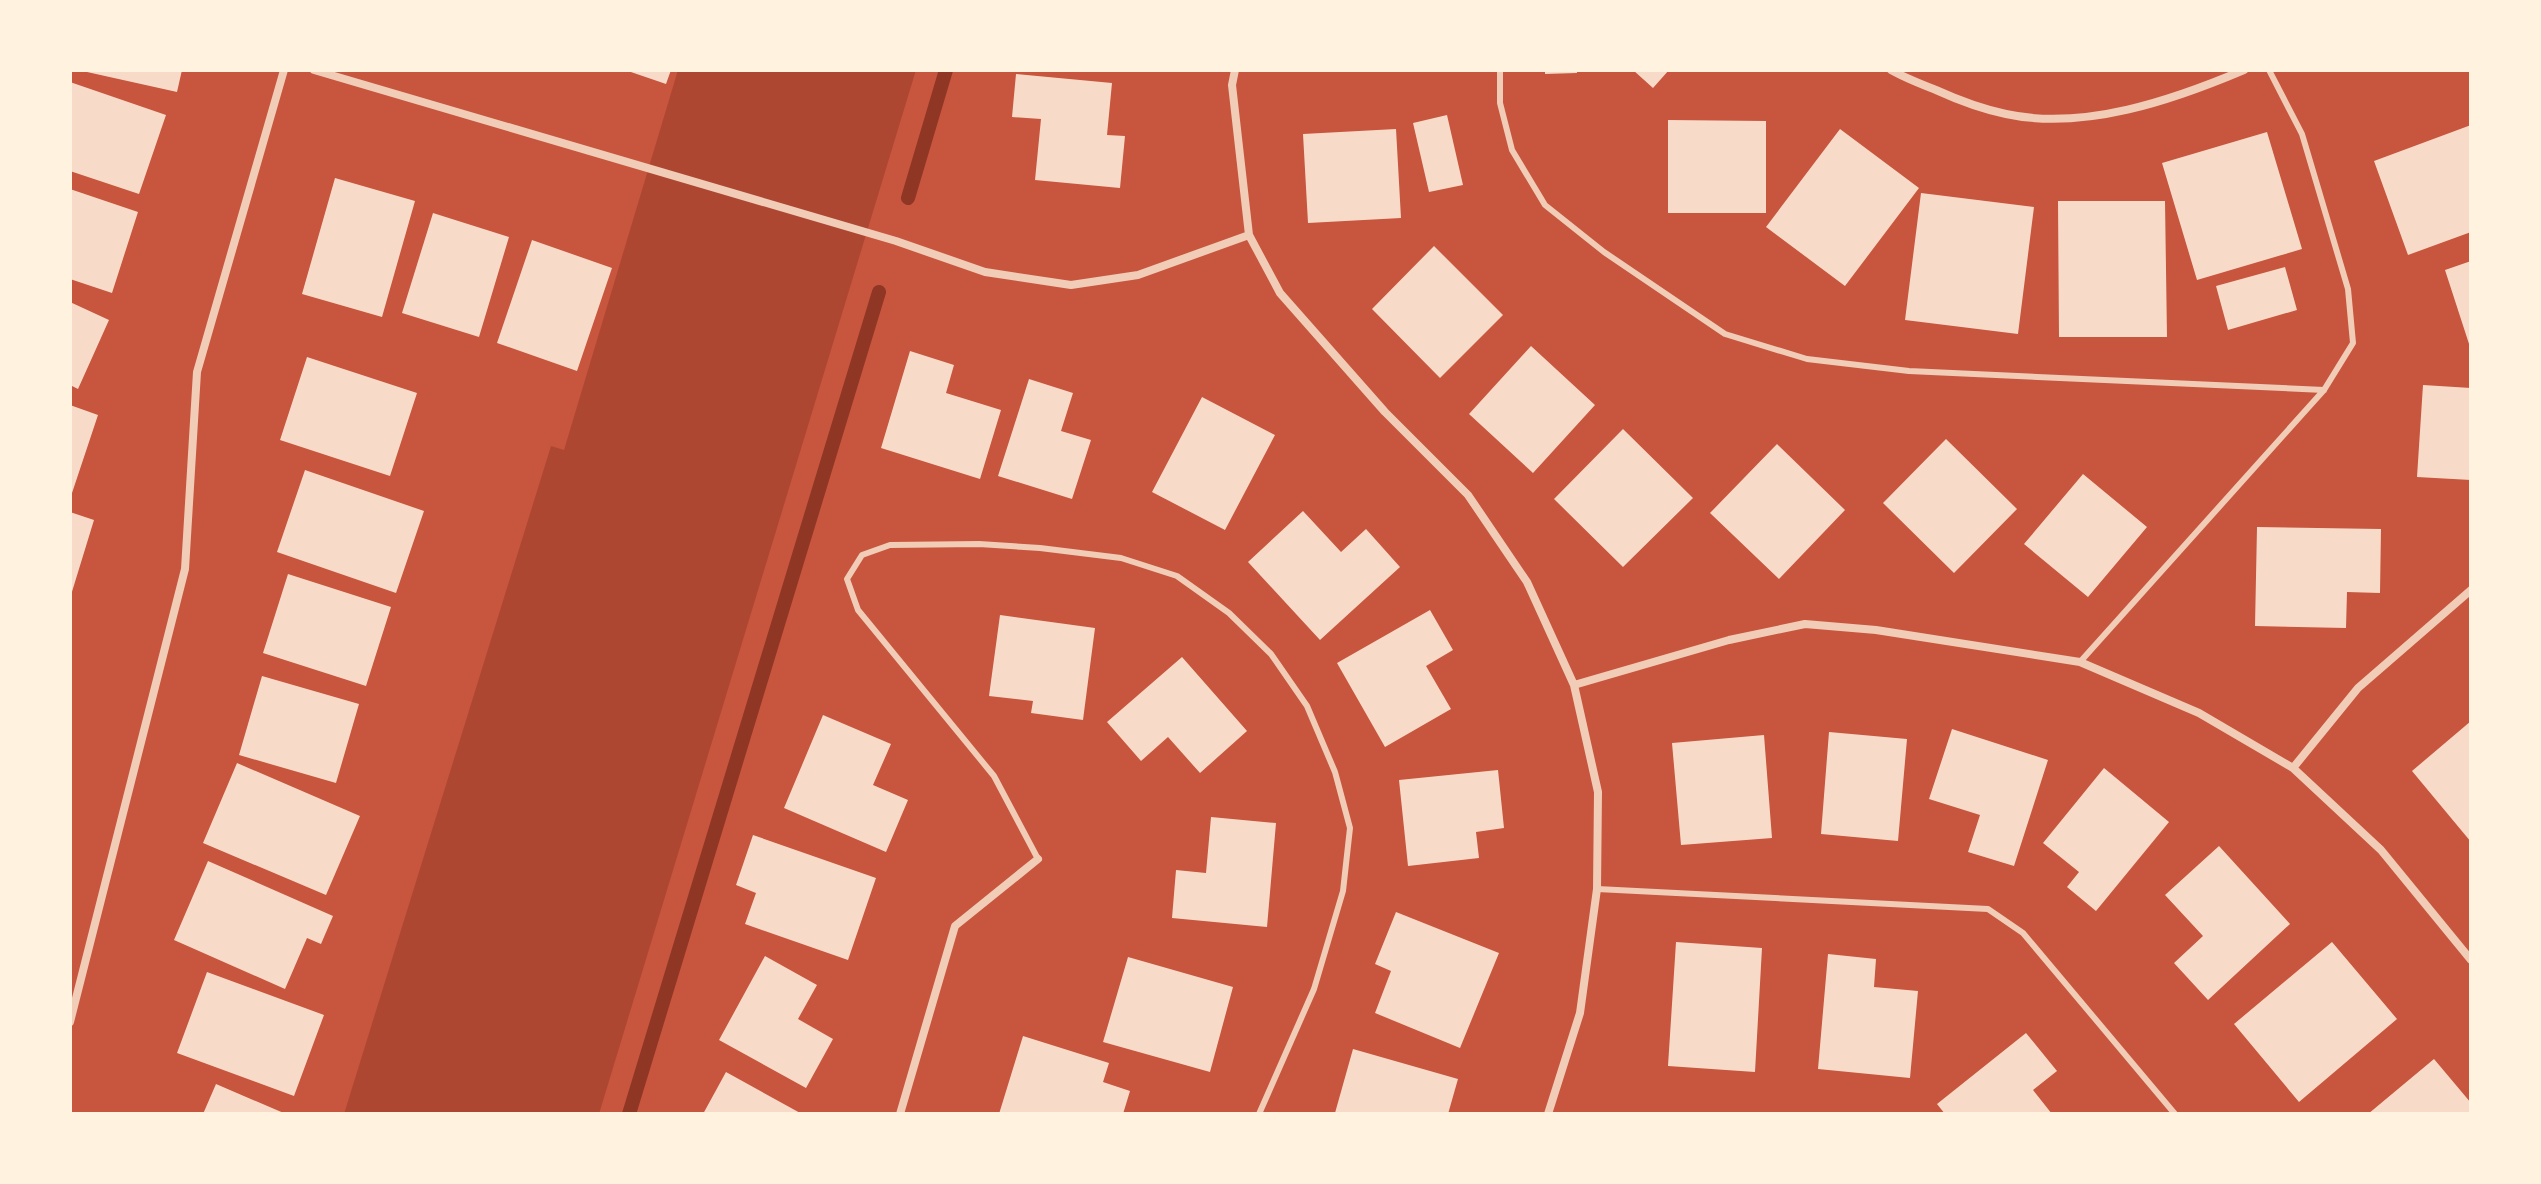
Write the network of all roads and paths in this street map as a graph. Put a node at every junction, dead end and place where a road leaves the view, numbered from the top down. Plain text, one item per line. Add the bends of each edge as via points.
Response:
1 (284, 70) edge
2 (314, 70) edge
3 (1235, 70) edge
4 (1500, 70) edge
5 (1891, 70) edge
6 (2244, 70) edge
7 (2269, 70) edge
8 (1249, 235) junction
9 (2324, 390) junction
10 (2471, 590) edge
11 (2080, 662) junction
12 (1574, 685) junction
13 (2293, 768) junction
14 (1038, 859) joint
15 (1597, 889) junction
16 (2471, 960) edge
17 (70, 1022) edge
18 (900, 1114) edge
19 (1259, 1114) edge
20 (1548, 1114) edge
21 (2175, 1114) edge

1 - 17 street via 197,372 185,569
2 - 8 street via 896,241 985,272 1071,285 1138,275
3 - 8 street via 1232,85
4 - 9 lane via 1500,103 1512,150 1545,205 1725,334 1807,359 1909,371
5 - 6 street via 2007,115 2060,119 2186,95
7 - 9 lane via 2302,134 2348,289 2353,343
8 - 12 street via 1280,293 1385,412 1468,495 1527,582
9 - 11 lane
10 - 13 street via 2358,688
11 - 12 street via 1805,624
11 - 13 street via 2199,713
12 - 15 street via 1598,792
13 - 16 street via 2381,850
14 - 18 street via 955,926
14 - 19 lane via 994,776 858,610 847,579 862,555 890,545 979,544 1121,558 1177,576 1229,613 1271,654 1307,706 1335,772 1350,828 1343,891 1314,989
15 - 20 street via 1580,1013
15 - 21 lane via 1988,909 2023,933

